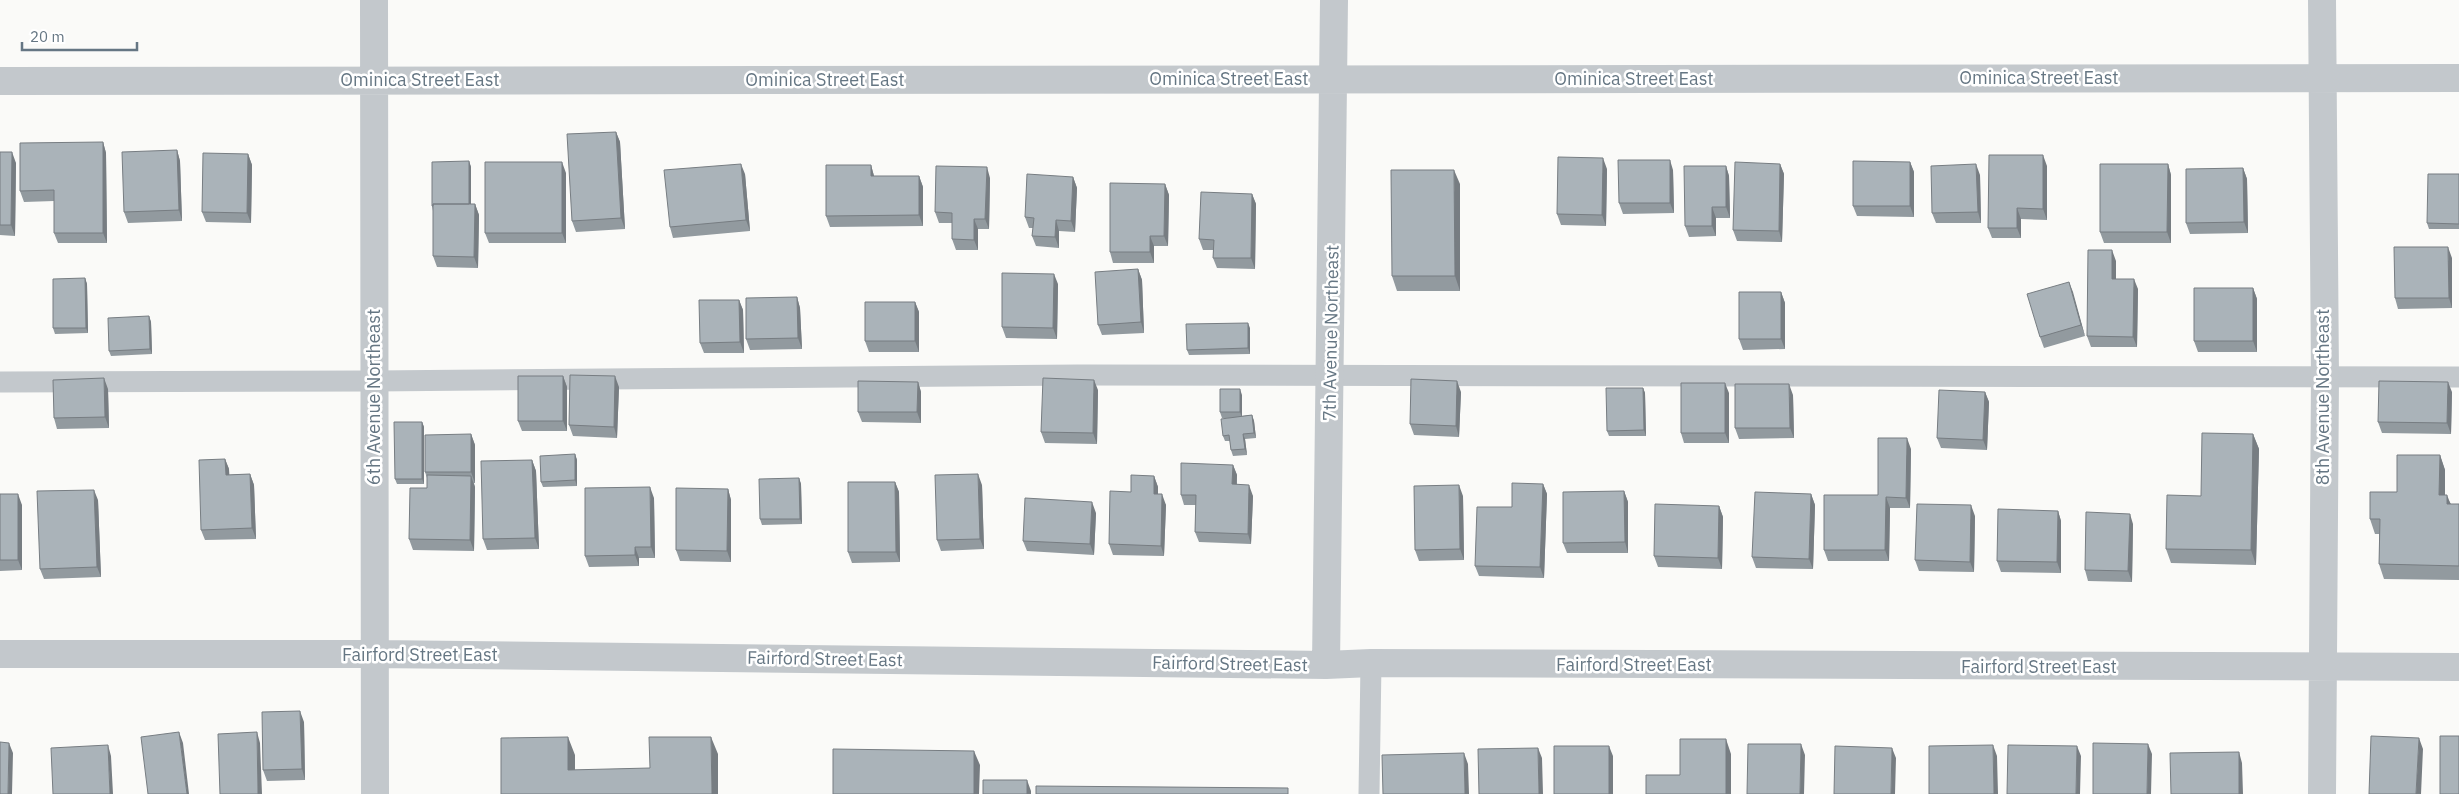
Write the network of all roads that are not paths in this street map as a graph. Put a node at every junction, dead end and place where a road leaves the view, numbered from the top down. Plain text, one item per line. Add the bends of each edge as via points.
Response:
1 (374, 0) edge
2 (1334, 0) edge
3 (2322, 0) edge
4 (2321, 78) junction
5 (2459, 78) edge
6 (1334, 79) junction
7 (374, 80) junction
8 (0, 81) edge
9 (1331, 377) junction
10 (2324, 377) junction
11 (2459, 377) edge
12 (374, 381) junction
13 (0, 382) edge
14 (0, 654) edge
15 (375, 654) junction
16 (1371, 663) junction
17 (1326, 665) junction
18 (2459, 667) edge
19 (2321, 668) junction
20 (375, 794) edge
21 (1369, 794) edge
22 (2322, 794) edge

1 - 7 street, 6th Avenue Northeast
2 - 6 street, 7th Avenue Northeast
3 - 4 street, 8th Avenue Northeast
4 - 5 street, Ominica Street East
4 - 6 street, Ominica Street East
4 - 10 street, 8th Avenue Northeast
6 - 7 street, Ominica Street East
6 - 9 street, 7th Avenue Northeast
7 - 8 street, Ominica Street East
7 - 12 street, 6th Avenue Northeast
9 - 10 lane
9 - 12 lane via 1079,375
9 - 17 street, 7th Avenue Northeast
10 - 11 lane
10 - 19 street, 8th Avenue Northeast
12 - 13 lane
12 - 15 street, 6th Avenue Northeast
14 - 15 street, Fairford Street East
15 - 17 street, Fairford Street East
15 - 20 street, 6th Avenue Northeast
16 - 17 street, Fairford Street East
16 - 19 street, Fairford Street East
16 - 21 lane
18 - 19 street, Fairford Street East
19 - 22 street, 8th Avenue Northeast

